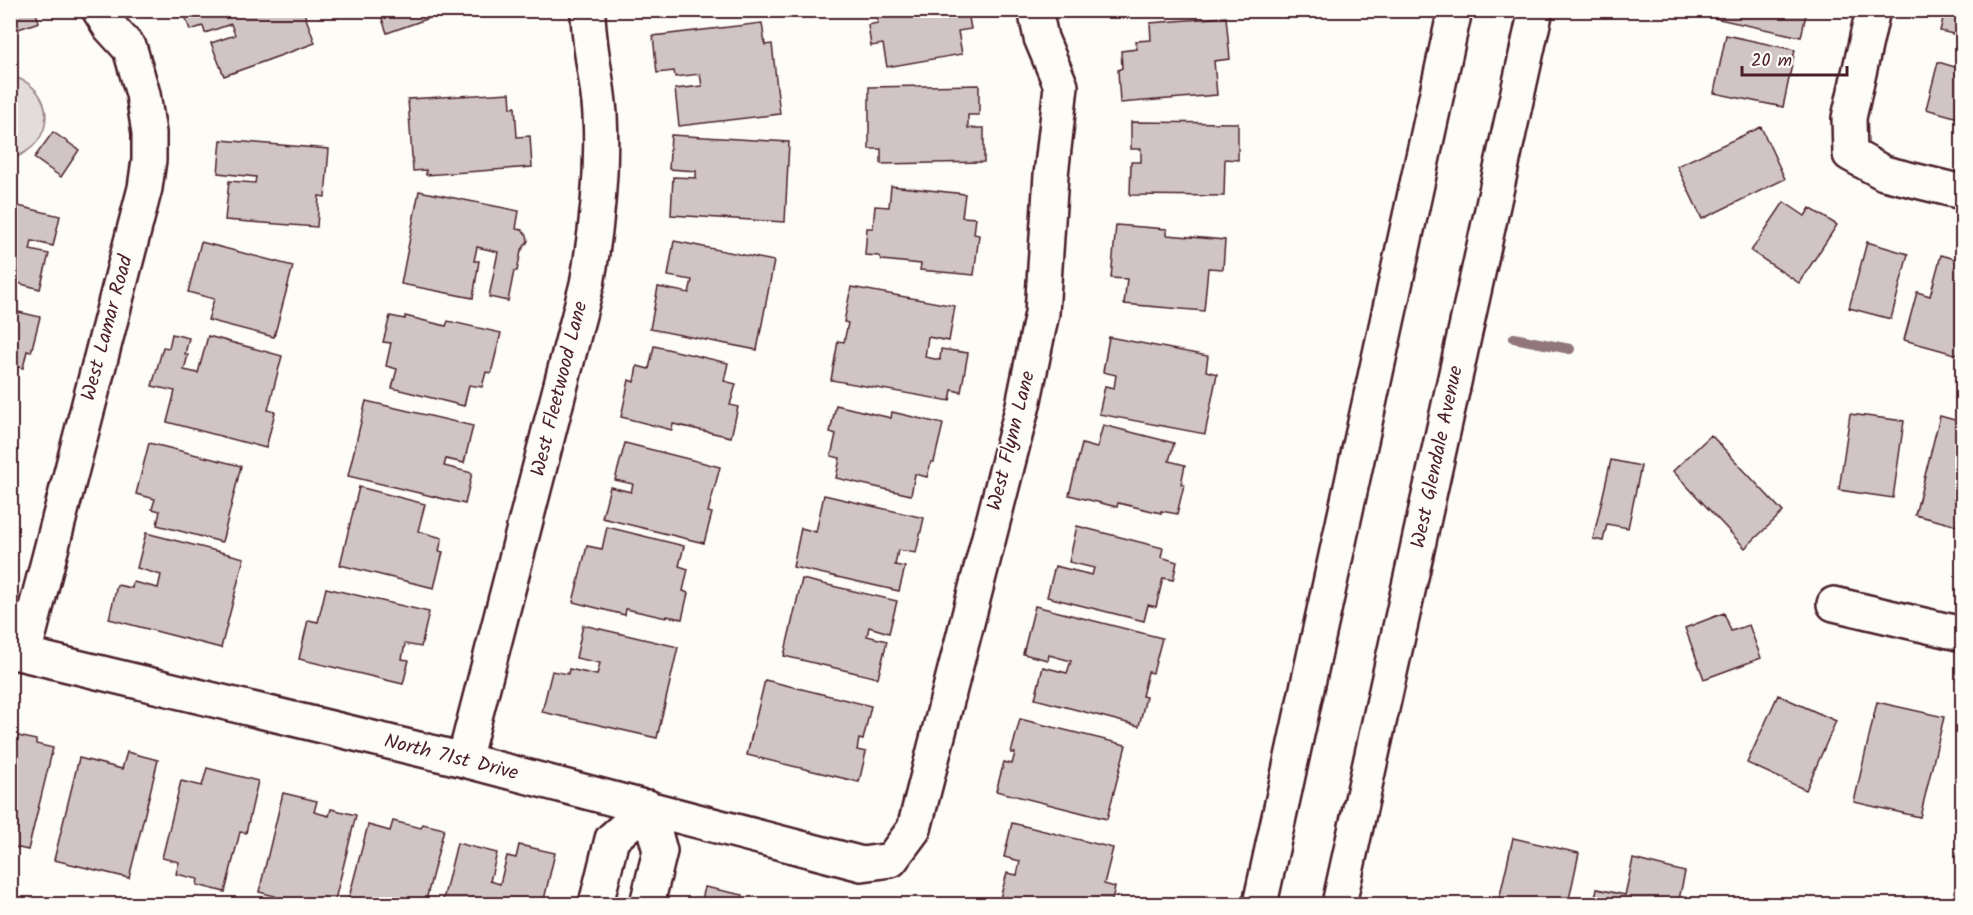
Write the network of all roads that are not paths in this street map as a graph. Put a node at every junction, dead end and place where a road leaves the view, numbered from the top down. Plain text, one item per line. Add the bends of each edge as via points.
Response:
1 (99, 10) edge
2 (588, 10) edge
3 (1037, 10) edge
4 (1455, 10) edge
5 (1536, 10) edge
6 (1873, 10) edge
7 (1962, 192) edge
8 (1834, 604) dead end
9 (1962, 634) edge
10 (17, 652) edge
11 (464, 760) junction
12 (648, 807) junction
13 (891, 860) joint
14 (596, 904) edge
15 (647, 904) edge
16 (1260, 904) edge
17 (1340, 904) edge

1 - 10 street, West Lamar Road via 130,49 150,133 149,160 145,188
2 - 11 street, West Fleetwood Lane via 600,115 596,231 586,284
3 - 13 street, West Flynn Lane via 1041,38 1061,86 1042,313 1023,405 914,829
4 - 16 street
5 - 17 street, West Glendale Avenue
6 - 7 street via 1849,118 1850,154 1884,173
8 - 9 street
10 - 11 street, North 71st Drive
11 - 12 street, North 71st Drive
12 - 13 street, North 71st Drive via 862,864
12 - 14 street via 612,839
12 - 15 street via 660,851

